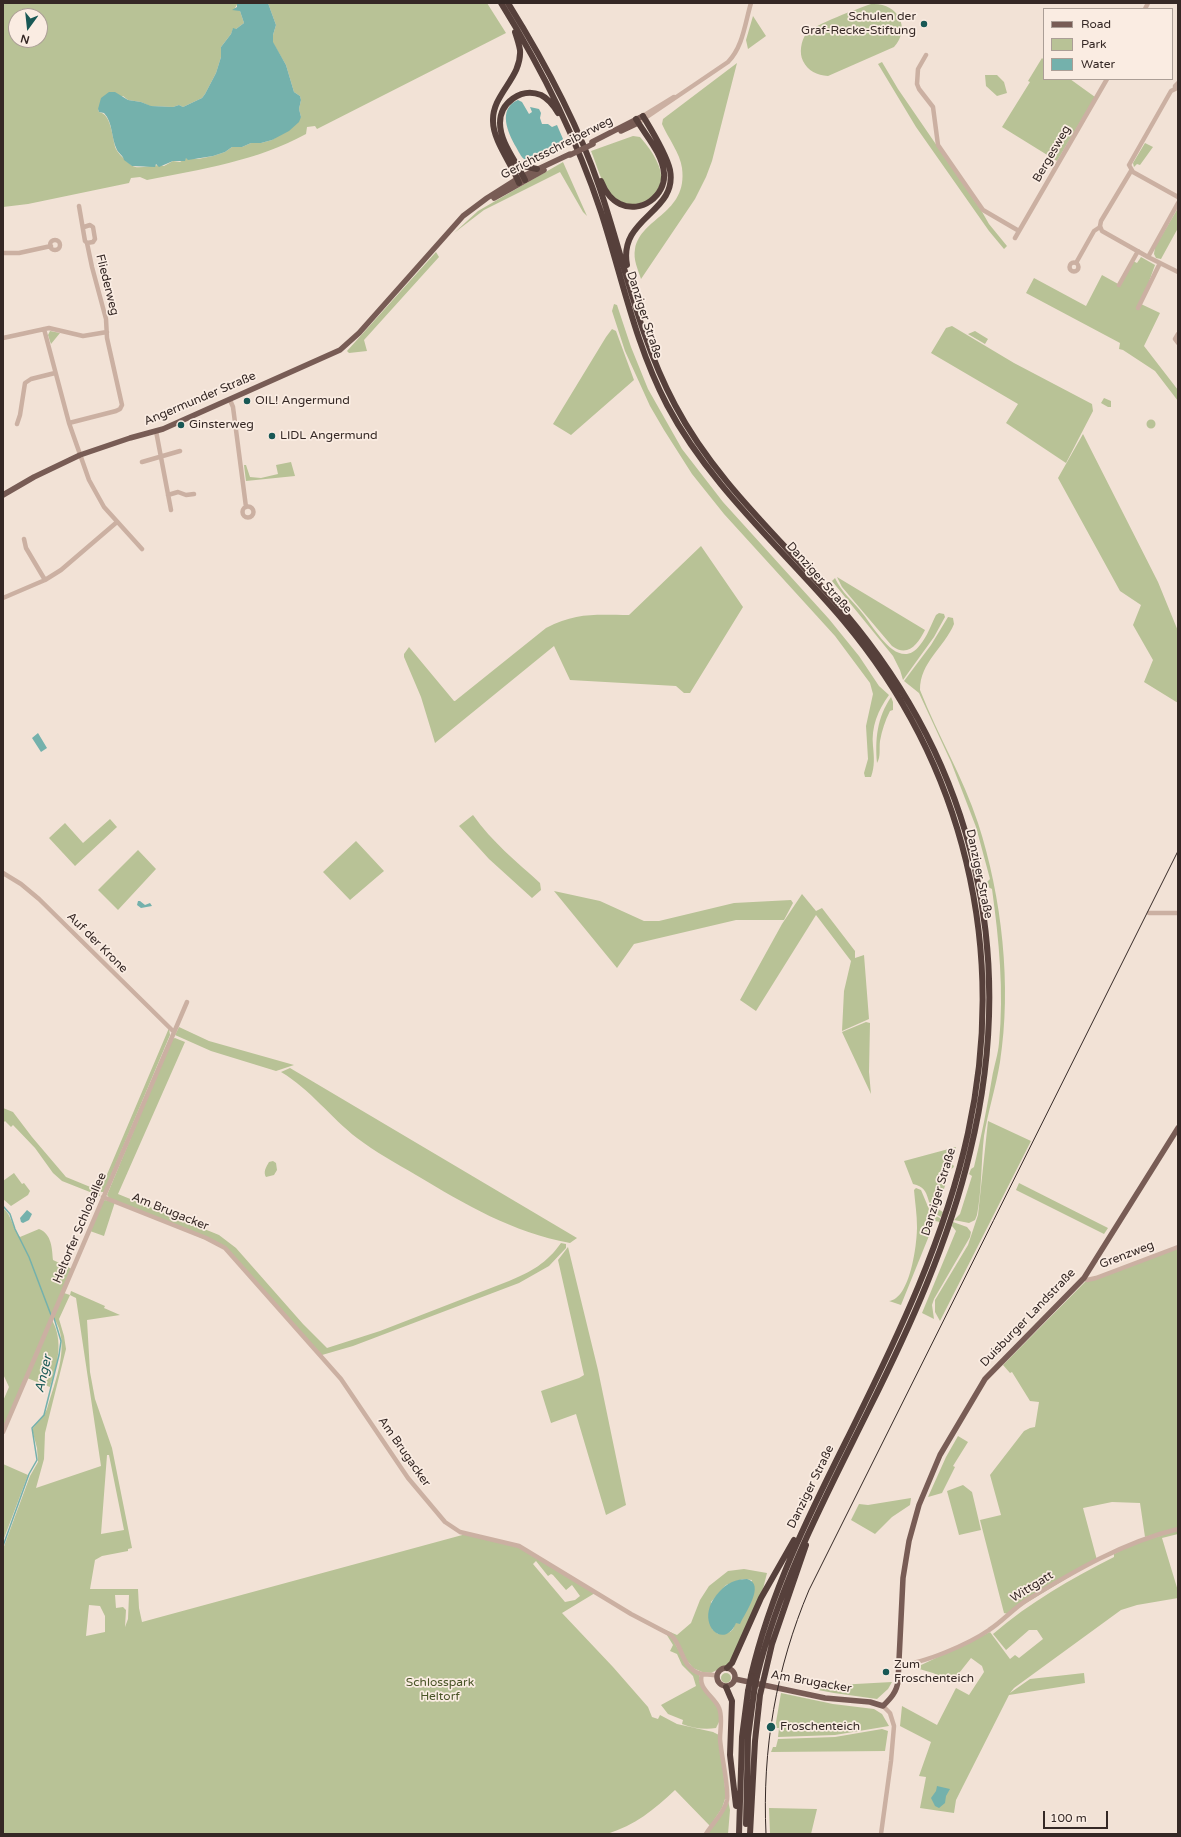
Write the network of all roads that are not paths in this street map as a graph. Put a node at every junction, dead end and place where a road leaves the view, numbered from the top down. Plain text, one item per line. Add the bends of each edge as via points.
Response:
1 (500, 3) edge
2 (508, 3) edge
3 (751, 3) edge
4 (514, 25) junction
5 (926, 55) dead end
6 (1106, 80) edge
7 (1178, 83) edge
8 (1177, 91) edge
9 (644, 117) junction
10 (564, 118) junction
11 (637, 121) junction
12 (570, 154) junction
13 (518, 165) junction
14 (537, 169) junction
15 (1131, 171) junction
16 (597, 178) junction
17 (521, 180) junction
18 (1178, 197) edge
19 (1178, 203) edge
20 (79, 206) dead end
21 (84, 227) junction
22 (1100, 227) junction
23 (1019, 231) junction
24 (1015, 238) dead end
25 (87, 243) junction
26 (51, 246) dead end
27 (1138, 251) junction
28 (3, 253) edge
29 (1148, 257) junction
30 (1076, 262) dead end
31 (1160, 263) junction
32 (1178, 272) edge
33 (626, 274) junction
34 (1119, 285) dead end
35 (1138, 308) dead end
36 (44, 329) junction
37 (107, 332) junction
38 (1178, 334) edge
39 (3, 338) edge
40 (1178, 343) edge
41 (340, 350) joint
42 (55, 373) junction
43 (230, 400) junction
44 (69, 423) junction
45 (17, 424) dead end
46 (156, 431) junction
47 (180, 451) dead end
48 (80, 455) junction
49 (162, 456) junction
50 (142, 462) dead end
51 (194, 494) dead end
52 (3, 495) edge
53 (168, 495) junction
54 (246, 507) dead end
55 (171, 510) dead end
56 (117, 522) junction
57 (24, 540) dead end
58 (142, 549) dead end
59 (45, 580) junction
60 (3, 598) edge
61 (3, 873) edge
62 (1178, 913) edge
63 (1149, 914) dead end
64 (187, 1002) dead end
65 (174, 1032) junction
66 (1178, 1128) edge
67 (104, 1197) junction
68 (1178, 1247) edge
69 (1084, 1278) junction
70 (3, 1432) edge
71 (1178, 1529) edge
72 (807, 1534) junction
73 (799, 1538) junction
74 (900, 1664) junction
75 (727, 1668) junction
76 (702, 1674) junction
77 (717, 1676) junction
78 (754, 1676) junction
79 (735, 1679) junction
80 (763, 1686) junction
81 (726, 1687) junction
82 (751, 1691) junction
83 (883, 1706) junction
84 (740, 1825) junction
85 (706, 1834) edge
86 (740, 1834) edge
87 (747, 1834) edge
88 (750, 1834) edge
89 (881, 1834) edge

1 - 4 highway, Danziger Straße
2 - 16 highway, Danziger Straße via 556,86
3 - 9 street, Gerichtsschreiberweg via 740,44 727,63
4 - 10 highway, Danziger Straße via 537,62
4 - 17 highway via 520,50 519,61 515,74 496,105 493,121 498,142
5 - 23 street via 916,73 916,84 933,106 938,145 983,210
6 - 23 street, Bergesweg
7 - 8 street via 1175,86
8 - 15 street via 1170,91 1130,162
9 - 11 main road, Gerichtsschreiberweg
9 - 33 highway via 667,162 671,178 666,197 630,236 625,252 628,271
10 - 13 highway via 550,102 537,94 520,95 507,103 501,115 500,129
10 - 73 highway, Danziger Straße via 595,194 637,334 666,402 689,441 720,484 842,618 899,697 927,750 949,801 964,851 976,910 983,981 982,1041 974,1104 956,1181 940,1231 908,1310
11 - 12 main road, Gerichtsschreiberweg, bridge
11 - 16 highway via 662,165 664,178 659,193 642,206 623,205 611,198
12 - 14 main road, Gerichtsschreiberweg
12 - 17 main road, Gerichtsschreiberweg
13 - 14 highway
13 - 17 highway
14 - 17 main road, Gerichtsschreiberweg
15 - 18 street
15 - 22 street via 1101,221
16 - 33 highway, Danziger Straße
17 - 41 main road, Gerichtsschreiberweg via 471,210 455,224 359,333
19 - 29 street
20 - 21 street, Fliederweg
21 - 25 street, Fliederweg
21 - 25 street, Fliederweg via 93,227 95,239
22 - 27 street via 1102,231
22 - 30 street via 1094,231
23 - 24 street, Bergesweg
25 - 37 street, Fliederweg
26 - 28 street via 19,253
27 - 29 street
27 - 34 street
29 - 31 street
31 - 32 street
31 - 35 street
33 - 72 highway, Danziger Straße via 643,334 656,367 694,438 744,502 861,632 906,697 941,764 955,800 971,851 984,916 989,968 988,1042 980,1107 967,1164 945,1234 905,1333
36 - 37 street, Fliederweg via 57,329 83,336
36 - 39 street
36 - 42 street
37 - 44 street, Fliederweg via 122,405 116,411
38 - 40 street via 1175,338
41 - 43 main road, Angermunder Straße
42 - 44 street
42 - 45 street via 25,383
43 - 46 main road, Angermunder Straße
43 - 54 street
44 - 48 street
46 - 48 main road, Angermunder Straße
46 - 49 street
47 - 49 street
48 - 52 main road, Angermunder Straße
48 - 56 street via 95,494
49 - 50 street
49 - 53 street
51 - 53 street via 178,492
53 - 55 street
56 - 58 street
56 - 59 street via 61,570
57 - 59 street
59 - 60 street
61 - 65 street, Auf der Krone via 39,899
62 - 63 street
64 - 65 street, Heltorfer Schloßallee
65 - 67 street, Heltorfer Schloßallee
66 - 69 main road, Duisburger Landstraße
67 - 70 street, Heltorfer Schloßallee
67 - 76 street, Am Brugacker via 225,1248 341,1379 408,1478 450,1527 466,1534 522,1547 619,1607 671,1635 688,1666
68 - 69 street, Grenzweg via 1096,1278
69 - 74 main road, Duisburger Landstraße via 985,1379 932,1471 915,1514 903,1578
71 - 74 street, Wittgatt via 1142,1539 1098,1561 1026,1601 989,1630 971,1639 931,1658
72 - 78 highway, Danziger Straße
72 - 80 highway via 809,1540 772,1644
73 - 75 highway via 794,1540 768,1584
73 - 78 highway, Danziger Straße via 777,1589 759,1646
74 - 83 main road, Duisburger Landstraße via 898,1686
75 - 77 main road via 721,1670
75 - 79 main road via 733,1671
76 - 77 street, Am Brugacker
76 - 85 street via 703,1688 717,1705 720,1713 720,1749 727,1796 723,1808
77 - 81 main road via 719,1683
78 - 82 highway, Danziger Straße, bridge
79 - 80 main road, Am Brugacker
79 - 81 main road via 732,1685
80 - 83 main road, Am Brugacker
80 - 88 highway via 755,1735
81 - 84 highway via 732,1701 731,1769 736,1819
82 - 84 highway, Danziger Straße via 742,1737
82 - 87 highway, Danziger Straße
83 - 89 street via 890,1713 894,1726
84 - 86 highway, Danziger Straße

